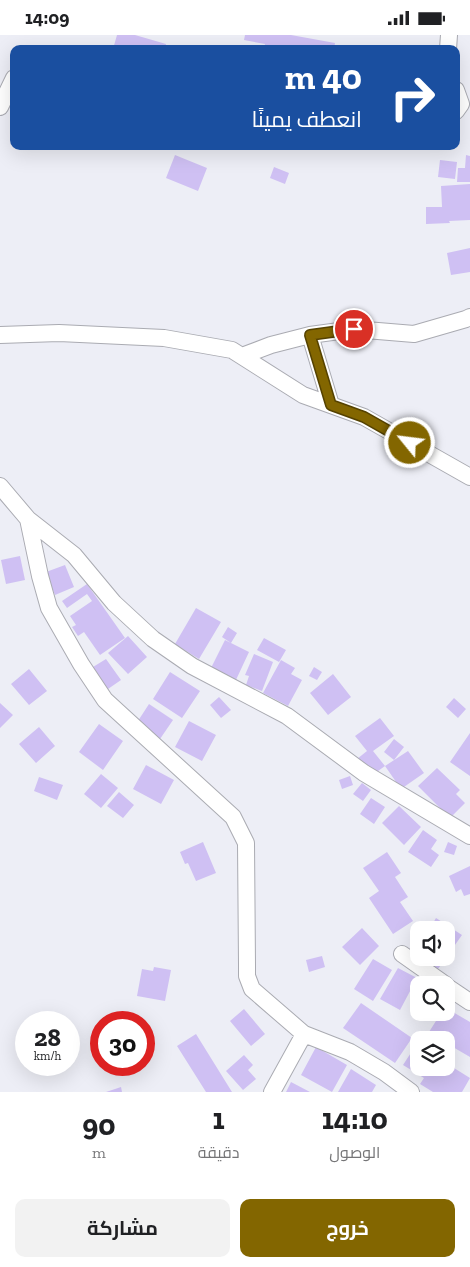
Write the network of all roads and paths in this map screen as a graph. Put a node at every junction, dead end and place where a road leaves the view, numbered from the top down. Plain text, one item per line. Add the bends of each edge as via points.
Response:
1 (10, 86) edge
2 (0, 107) edge
3 (470, 317) edge
4 (0, 335) edge
5 (310, 335) junction
6 (242, 356) junction
7 (331, 405) junction
8 (470, 477) edge
9 (0, 486) edge
10 (28, 519) junction
11 (470, 836) edge
12 (402, 954) dead end
13 (433, 976) edge
14 (455, 991) edge
15 (470, 1002) edge
16 (304, 1034) junction
17 (272, 1092) edge
18 (411, 1092) edge

1 - 2 street
3 - 5 street via 414,334 354,329
4 - 6 street via 59,333 164,338 232,350
5 - 6 street
5 - 7 street
6 - 7 street via 302,395
7 - 8 street via 364,417
9 - 10 street
10 - 11 street via 74,555 114,603 153,639 192,666 287,716 364,773
10 - 16 street via 49,608 105,700 233,817 246,843 247,976 252,989
12 - 13 street
14 - 15 street
16 - 17 street
16 - 18 street via 350,1052

